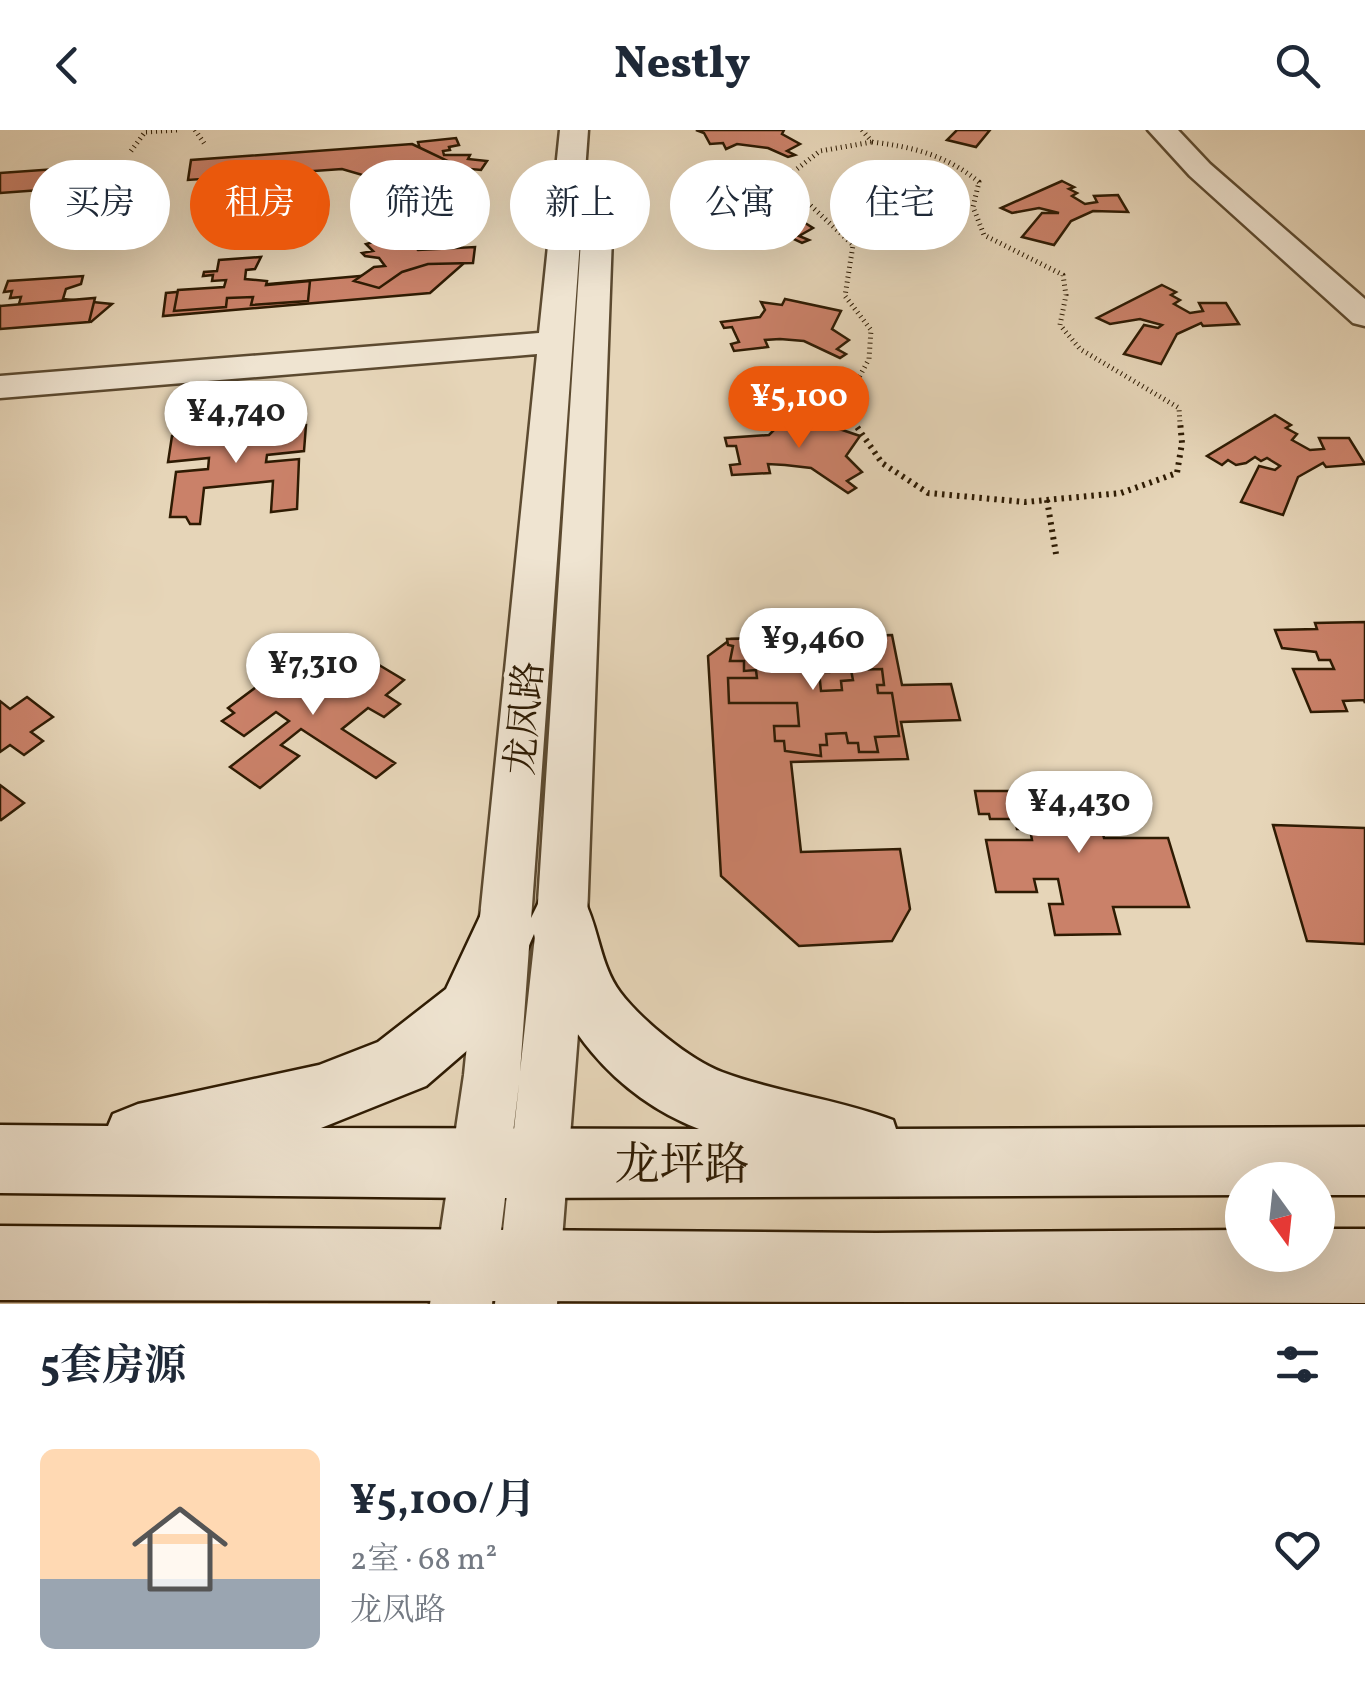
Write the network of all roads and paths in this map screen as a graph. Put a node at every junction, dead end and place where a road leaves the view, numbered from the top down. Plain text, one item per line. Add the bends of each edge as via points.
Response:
1 (178, 130) edge
2 (195, 130) edge
3 (574, 130) edge
4 (602, 130) edge
5 (862, 130) edge
6 (1162, 130) edge
7 (146, 131) edge
8 (872, 142) junction
9 (206, 146) dead end
10 (131, 151) dead end
11 (1365, 316) edge
12 (557, 342) junction
13 (0, 387) edge
14 (1046, 500) junction
15 (1056, 554) dead end
16 (533, 923) junction
17 (11, 1159) edge
18 (1365, 1161) edge
19 (933, 1162) junction
20 (510, 1164) junction
21 (0, 1264) edge
22 (1365, 1266) edge
23 (962, 1269) junction
24 (496, 1286) edge
25 (153, 1304) edge
26 (803, 1304) edge

1 - 7 path
2 - 9 path
3 - 12 street, 龙凤路
4 - 16 street, 龙凤路
5 - 8 path
6 - 11 street
7 - 10 path
8 - 14 path via 820,152 788,176 798,195 853,245 845,296 871,330 869,360 851,392 854,426 882,464 928,493
8 - 14 path via 955,161 979,182 973,207 984,235 1063,274 1060,325 1080,350 1179,408 1177,473 1122,494
12 - 13 street
12 - 16 street, 龙凤路
14 - 15 path
16 - 17 main road via 469,1009 402,1064 320,1097
16 - 19 main road via 571,958 596,1012 639,1056 704,1099
16 - 20 street, 龙凤路 via 492,1076
17 - 20 main road, 龙坪路
18 - 19 main road, 龙坪路
19 - 20 main road, 龙坪路
20 - 24 street, 龙凤路
21 - 24 main road
21 - 25 main road
22 - 23 main road
23 - 24 main road
23 - 26 main road

